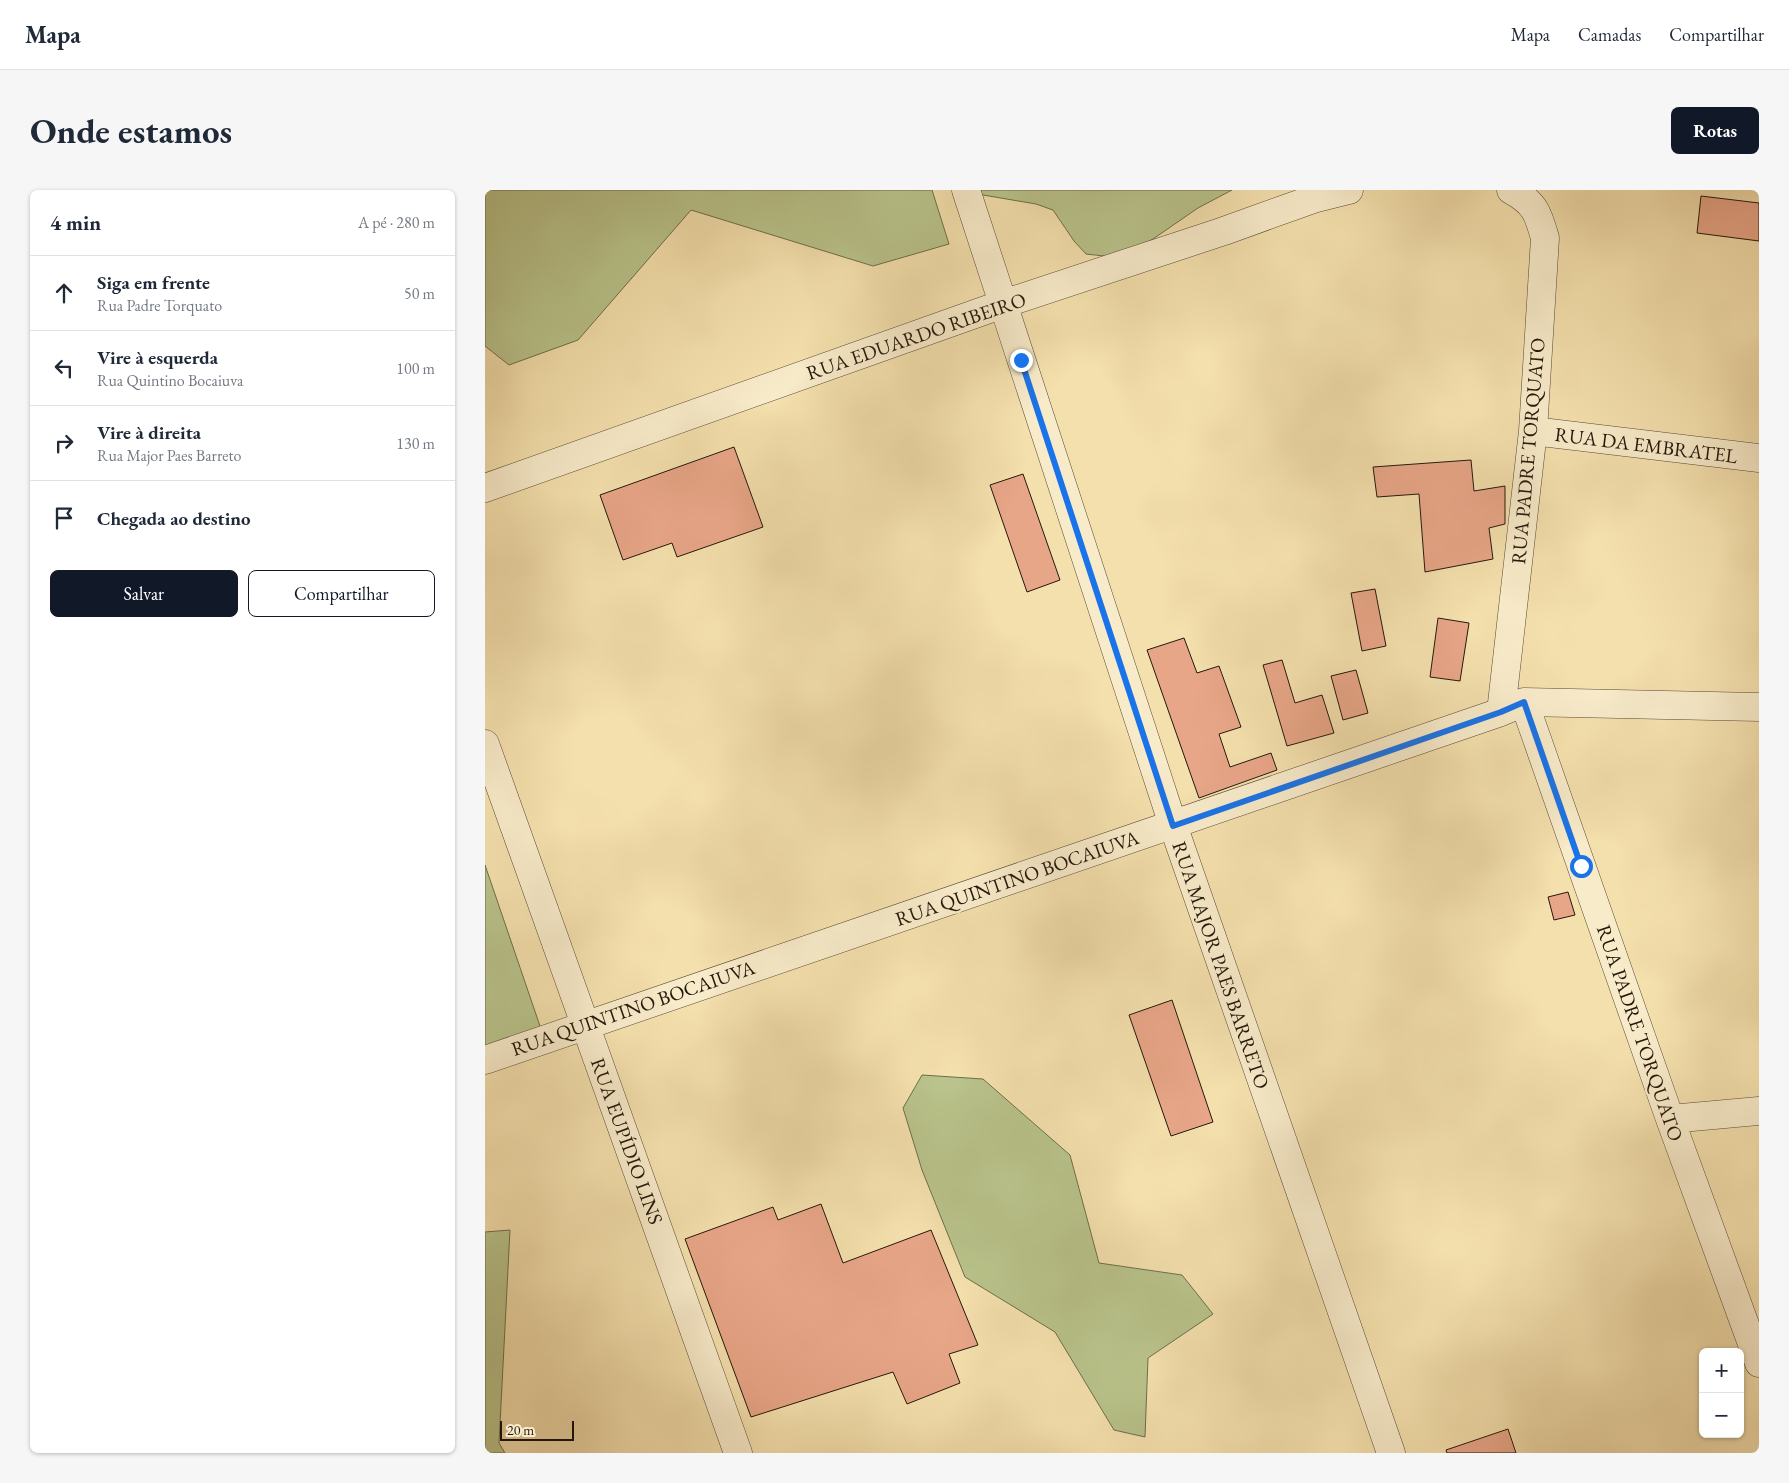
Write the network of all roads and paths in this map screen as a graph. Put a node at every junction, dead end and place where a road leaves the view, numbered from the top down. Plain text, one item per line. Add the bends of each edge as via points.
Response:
1 (966, 190) edge
2 (1349, 190) edge
3 (1517, 193) edge
4 (1003, 304) junction
5 (1533, 431) junction
6 (1759, 458) edge
7 (485, 488) edge
8 (1759, 706) edge
9 (1513, 707) junction
10 (485, 744) edge
11 (1173, 826) junction
12 (586, 1024) junction
13 (485, 1060) edge
14 (1759, 1111) edge
15 (1670, 1119) junction
16 (1759, 1364) edge
17 (738, 1453) edge
18 (1391, 1453) edge

1 - 4 street, RUA MAJOR PAES BARRETO
2 - 4 street, RUA EDUARDO RIBEIRO via 1313,199
3 - 5 street, RUA PADRE TORQUATO via 1538,213 1545,238
4 - 7 street, RUA EDUARDO RIBEIRO
4 - 11 street, RUA MAJOR PAES BARRETO
5 - 6 street, RUA DA EMBRATEL
5 - 9 street, RUA PADRE TORQUATO
8 - 9 street, RUA QUINTINO BOCAIUVA
9 - 11 street, RUA QUINTINO BOCAIUVA
9 - 15 street, RUA PADRE TORQUATO
10 - 12 street, RUA EUPÍDIO LINS
11 - 12 street, RUA QUINTINO BOCAIUVA
11 - 18 street, RUA MAJOR PAES BARRETO
12 - 13 street, RUA QUINTINO BOCAIUVA
12 - 17 street, RUA EUPÍDIO LINS
14 - 15 street
15 - 16 street, RUA PADRE TORQUATO

